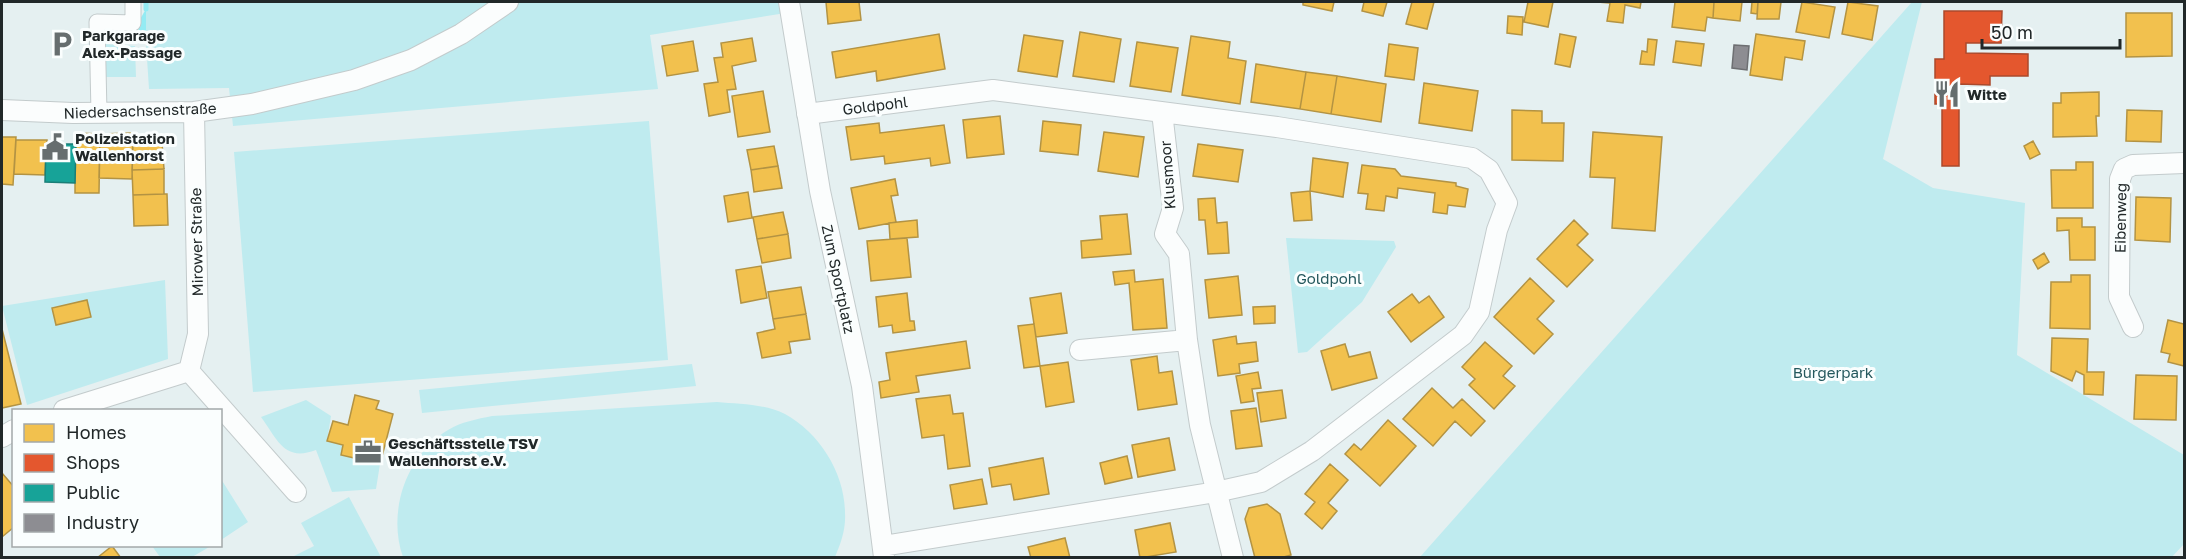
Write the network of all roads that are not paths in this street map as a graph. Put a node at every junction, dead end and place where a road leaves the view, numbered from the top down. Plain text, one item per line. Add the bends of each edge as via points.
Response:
1 (133, 2) edge
2 (508, 2) edge
3 (789, 2) edge
4 (2, 110) edge
5 (194, 112) junction
6 (1162, 112) junction
7 (99, 113) junction
8 (807, 114) junction
9 (2184, 163) edge
10 (2133, 327) dead end
11 (1188, 340) junction
12 (1080, 350) dead end
13 (189, 371) junction
14 (70, 409) edge
15 (296, 492) dead end
16 (1216, 492) junction
17 (883, 552) edge
18 (1233, 558) edge

1 - 7 street via 133,23 97,22
2 - 5 street, Niedersachsenstraße via 451,39 373,74 252,104
3 - 8 street, Zum Sportplatz
4 - 7 street, Niedersachsenstraße
5 - 7 street, Niedersachsenstraße
5 - 13 street, Mirower Straße via 198,334
6 - 8 street, Goldpohl via 993,90
6 - 11 street, Klusmoor via 1173,208 1165,234 1179,254
6 - 16 street, Goldpohl via 1472,158 1489,170 1507,203 1479,312 1463,335 1312,451 1261,482
8 - 17 street, Zum Sportplatz via 862,386
9 - 10 street, Eibenweg via 2133,165 2124,169 2120,179 2119,297
11 - 12 street
11 - 16 street, Klusmoor via 1200,425
13 - 14 street
13 - 15 street
16 - 17 street, Goldpohl
16 - 18 street, Klusmoor

